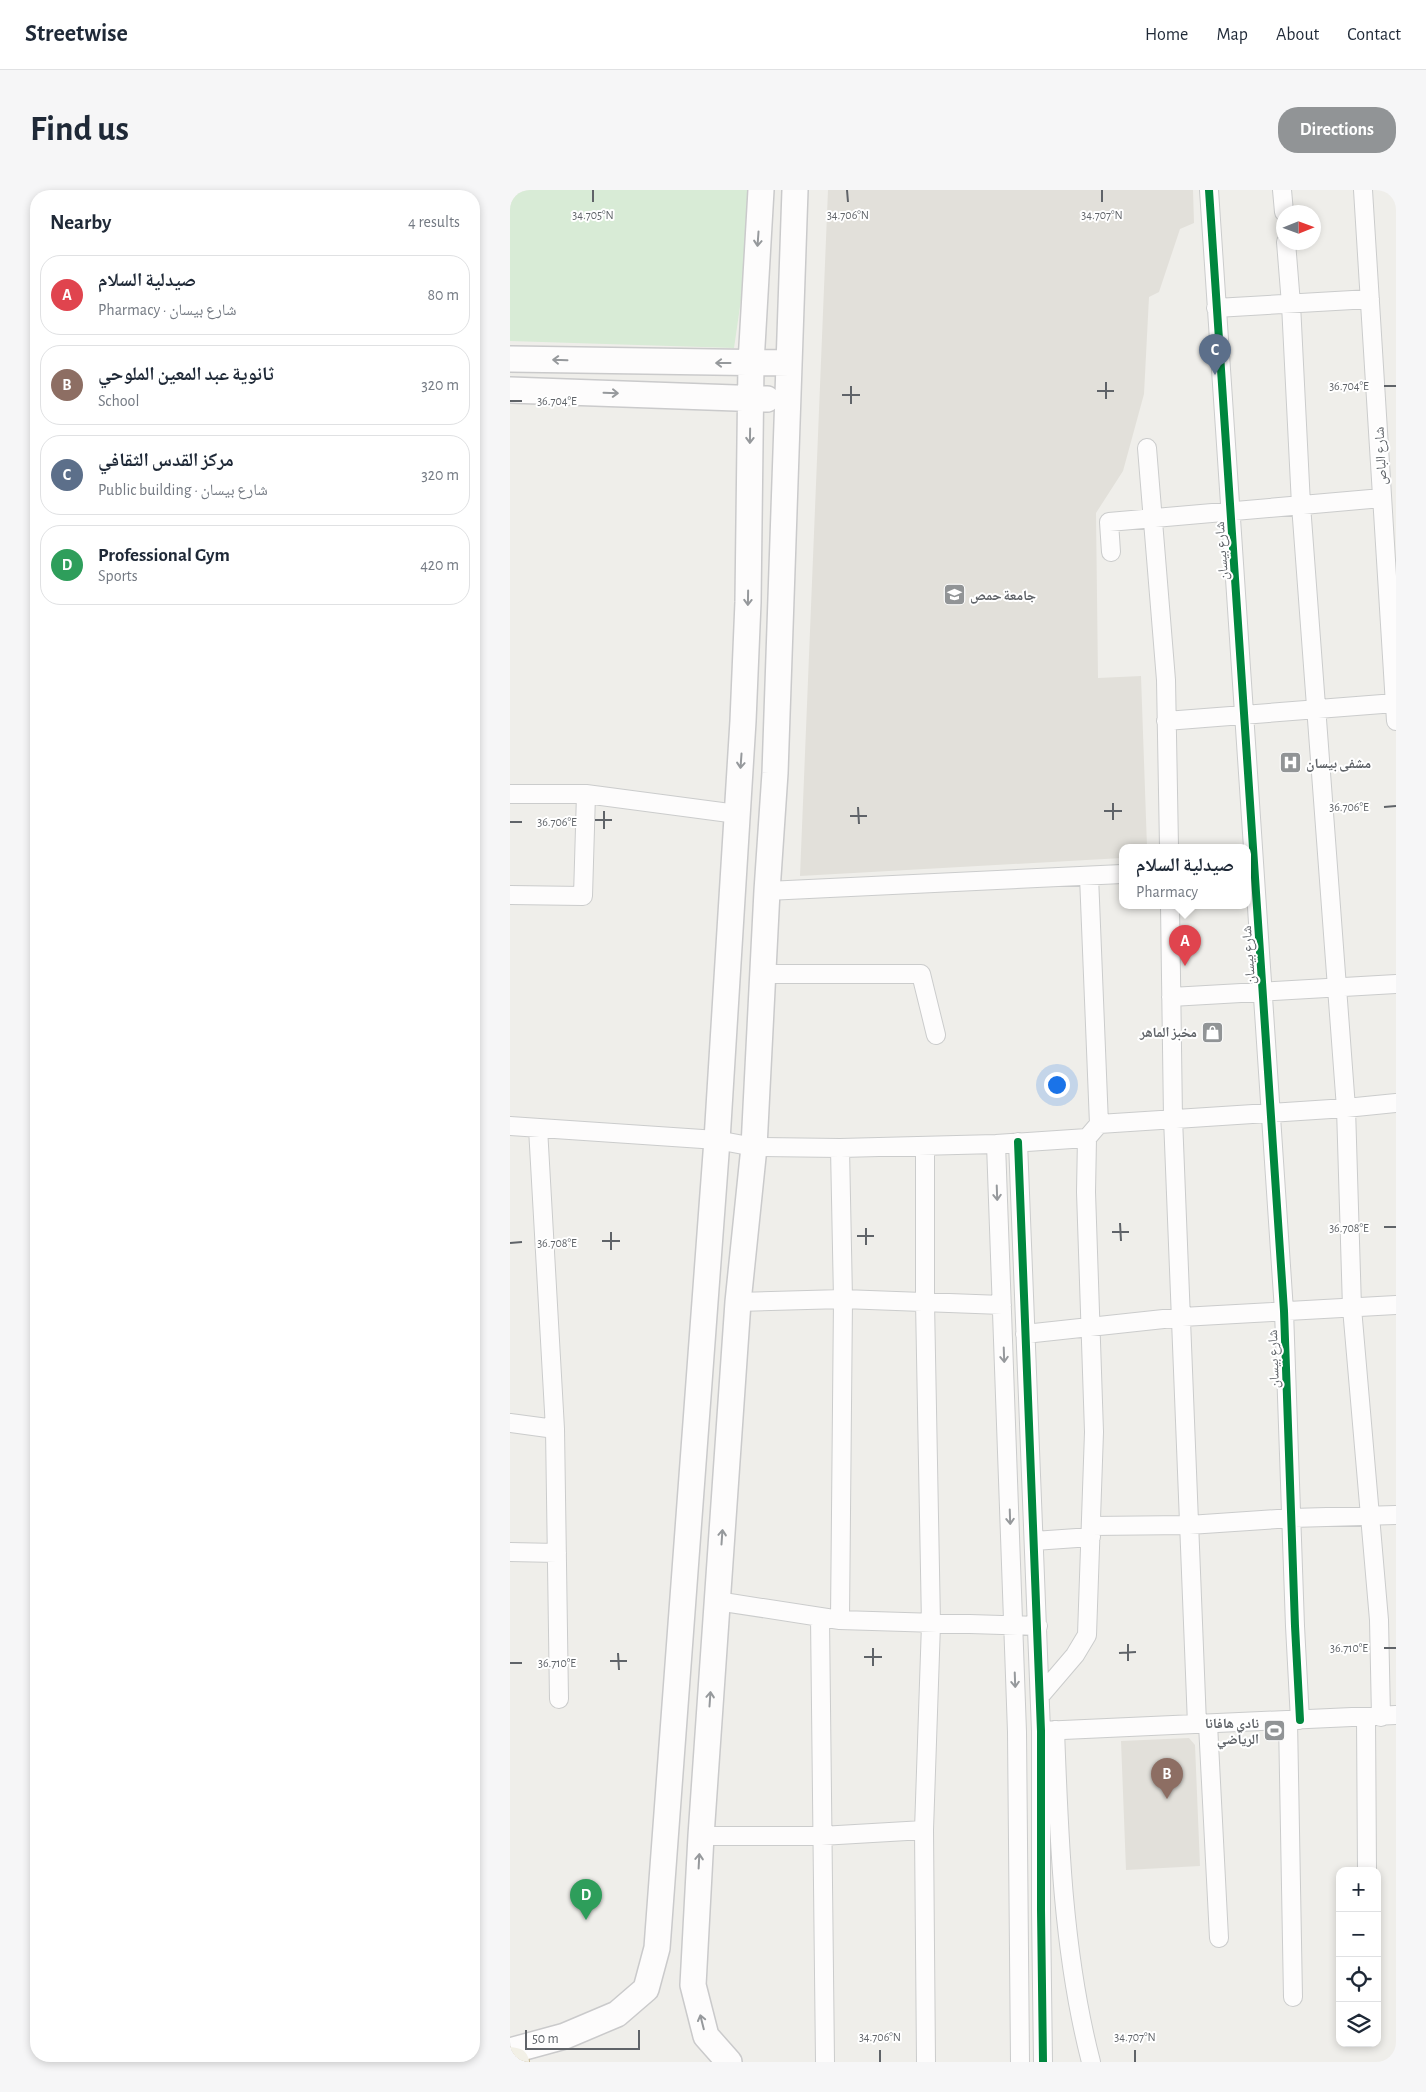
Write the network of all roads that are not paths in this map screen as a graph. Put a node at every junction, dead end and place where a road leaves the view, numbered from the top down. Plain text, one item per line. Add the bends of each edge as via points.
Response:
1 (762, 190) edge
2 (795, 190) edge
3 (1209, 190) edge
4 (1282, 190) edge
5 (1363, 190) edge
6 (1283, 205) edge
7 (1287, 250) edge
8 (1370, 299) junction
9 (1291, 304) junction
10 (1216, 308) junction
11 (510, 359) edge
12 (751, 363) junction
13 (789, 363) junction
14 (510, 390) edge
15 (750, 399) junction
16 (787, 399) junction
17 (1147, 448) dead end
18 (1382, 498) junction
19 (1301, 505) junction
20 (1231, 511) junction
21 (1152, 518) junction
22 (1111, 552) dead end
23 (1395, 703) edge
24 (1317, 709) junction
25 (1245, 715) junction
26 (1166, 721) junction
27 (1396, 721) edge
28 (510, 794) edge
29 (586, 794) junction
30 (737, 814) junction
31 (1169, 844) edge
32 (1119, 874) edge
33 (1089, 876) junction
34 (767, 891) junction
35 (510, 895) edge
36 (1170, 909) edge
37 (763, 974) junction
38 (1396, 984) edge
39 (1338, 987) junction
40 (1263, 992) junction
41 (1171, 997) junction
42 (936, 1035) dead end
43 (1396, 1103) edge
44 (1346, 1108) junction
45 (1271, 1113) junction
46 (1173, 1118) junction
47 (1099, 1124) junction
48 (510, 1126) edge
49 (538, 1128) junction
50 (1087, 1138) junction
51 (717, 1140) junction
52 (1018, 1142) junction
53 (996, 1144) junction
54 (754, 1147) junction
55 (925, 1147) junction
56 (840, 1148) junction
57 (843, 1299) junction
58 (738, 1302) junction
59 (925, 1302) junction
60 (1002, 1305) junction
61 (1396, 1305) edge
62 (1352, 1308) junction
63 (1284, 1312) junction
64 (1182, 1318) junction
65 (1090, 1328) junction
66 (1025, 1334) junction
67 (510, 1423) edge
68 (555, 1429) junction
69 (1371, 1515) junction
70 (1396, 1515) edge
71 (1292, 1518) junction
72 (1189, 1525) junction
73 (1091, 1531) junction
74 (1034, 1541) junction
75 (510, 1552) edge
76 (557, 1553) junction
77 (717, 1601) junction
78 (820, 1617) junction
79 (840, 1620) junction
80 (931, 1624) junction
81 (1013, 1626) junction
82 (1038, 1626) junction
83 (1040, 1696) junction
84 (560, 1698) dead end
85 (1381, 1716) edge
86 (1294, 1720) junction
87 (1203, 1724) junction
88 (1048, 1730) junction
89 (924, 1830) junction
90 (701, 1836) junction
91 (821, 1836) junction
92 (1367, 1867) edge
93 (1218, 1938) dead end
94 (1293, 1997) dead end
95 (510, 2051) edge
96 (510, 2061) edge
97 (515, 2062) edge
98 (729, 2062) edge
99 (825, 2062) edge
100 (926, 2062) edge
101 (1020, 2062) edge
102 (1043, 2062) edge
103 (1091, 2062) edge

1 -> 12 main road
2 - 13 main road
3 - 10 street, شارع بيسان
4 - 6 street
5 - 8 street, شارع الباص
7 - 9 street
8 - 9 street
8 - 18 street, شارع الباص
9 - 10 street
9 - 19 street
10 - 20 street, شارع بيسان
12 -> 11 main road
12 - 13 main road
12 - 15 main road
13 - 16 main road
14 -> 15 main road
15 - 16 main road
15 -> 30 main road via 748,602
16 - 34 main road via 775,773
17 - 21 street
18 - 19 street
18 - 23 street, شارع الباص
19 - 20 street
19 - 24 street
20 - 21 street
20 - 25 street, شارع بيسان
21 - 22 street via 1110,522
21 - 26 street via 1166,680
23 - 24 street
23 - 27 street, شارع الباص
24 - 25 street
24 - 39 street
25 - 26 street
25 - 40 street, شارع بيسان
26 - 31 street
28 - 29 street
29 - 30 street
29 - 35 street via 583,896
30 - 51 main road
32 - 33 street
33 - 34 street
33 - 47 street
34 - 37 main road
36 - 41 street
37 - 42 street via 921,974
37 - 54 main road
38 - 39 street
39 - 40 street
39 - 44 street
40 - 41 street
40 - 45 street, شارع بيسان
41 - 46 street
43 - 44 street
44 - 45 street
44 - 62 street
45 - 46 street
45 - 63 street, شارع بيسان
46 - 47 street
46 - 64 street
47 - 50 street
48 - 49 street
49 - 51 street
49 - 68 street
50 - 52 street
50 - 65 street
51 - 54 street
51 - 95 main road via 656,1948 646,1989 617,2014 565,2036
52 - 53 street
52 - 66 street
53 - 55 street
53 -> 60 street
54 - 56 street
54 - 58 main road
55 - 56 street
55 - 59 street
56 - 57 street
57 - 58 street
57 - 59 street
57 - 79 street
77 -> 58 main road
59 - 60 street
59 - 80 street
60 -> 81 street
61 - 62 street
62 - 63 street
62 - 69 street
63 - 64 street
63 - 71 street, شارع بيسان
64 - 65 street
64 - 72 street
65 - 66 street
65 - 73 street via 1094,1432
66 - 74 street
67 - 68 street
68 - 76 street
69 - 70 street
69 - 71 street
69 - 85 street via 1379,1620
71 - 72 street
71 - 86 street, شارع بيسان
72 - 73 street
72 - 87 street
73 - 74 street
73 - 83 street via 1087,1635 1075,1655
74 - 82 street
75 - 76 street
76 - 84 street
77 - 78 street
90 -> 77 main road
78 - 79 street
78 - 91 street
79 - 80 street
80 - 81 street
80 - 89 street
81 - 82 street
81 -> 101 street
82 - 83 street
83 - 88 street
85 - 86 street
85 - 92 street
86 - 87 street
86 - 94 street, شارع بيسان
87 - 88 street
87 - 93 street
88 - 102 street via 1040,1910
88 - 103 street via 1072,1978
89 - 91 street
89 - 100 street
90 - 91 street
98 -> 90 main road via 706,2036 693,1985
91 - 99 street
96 - 97 highway

